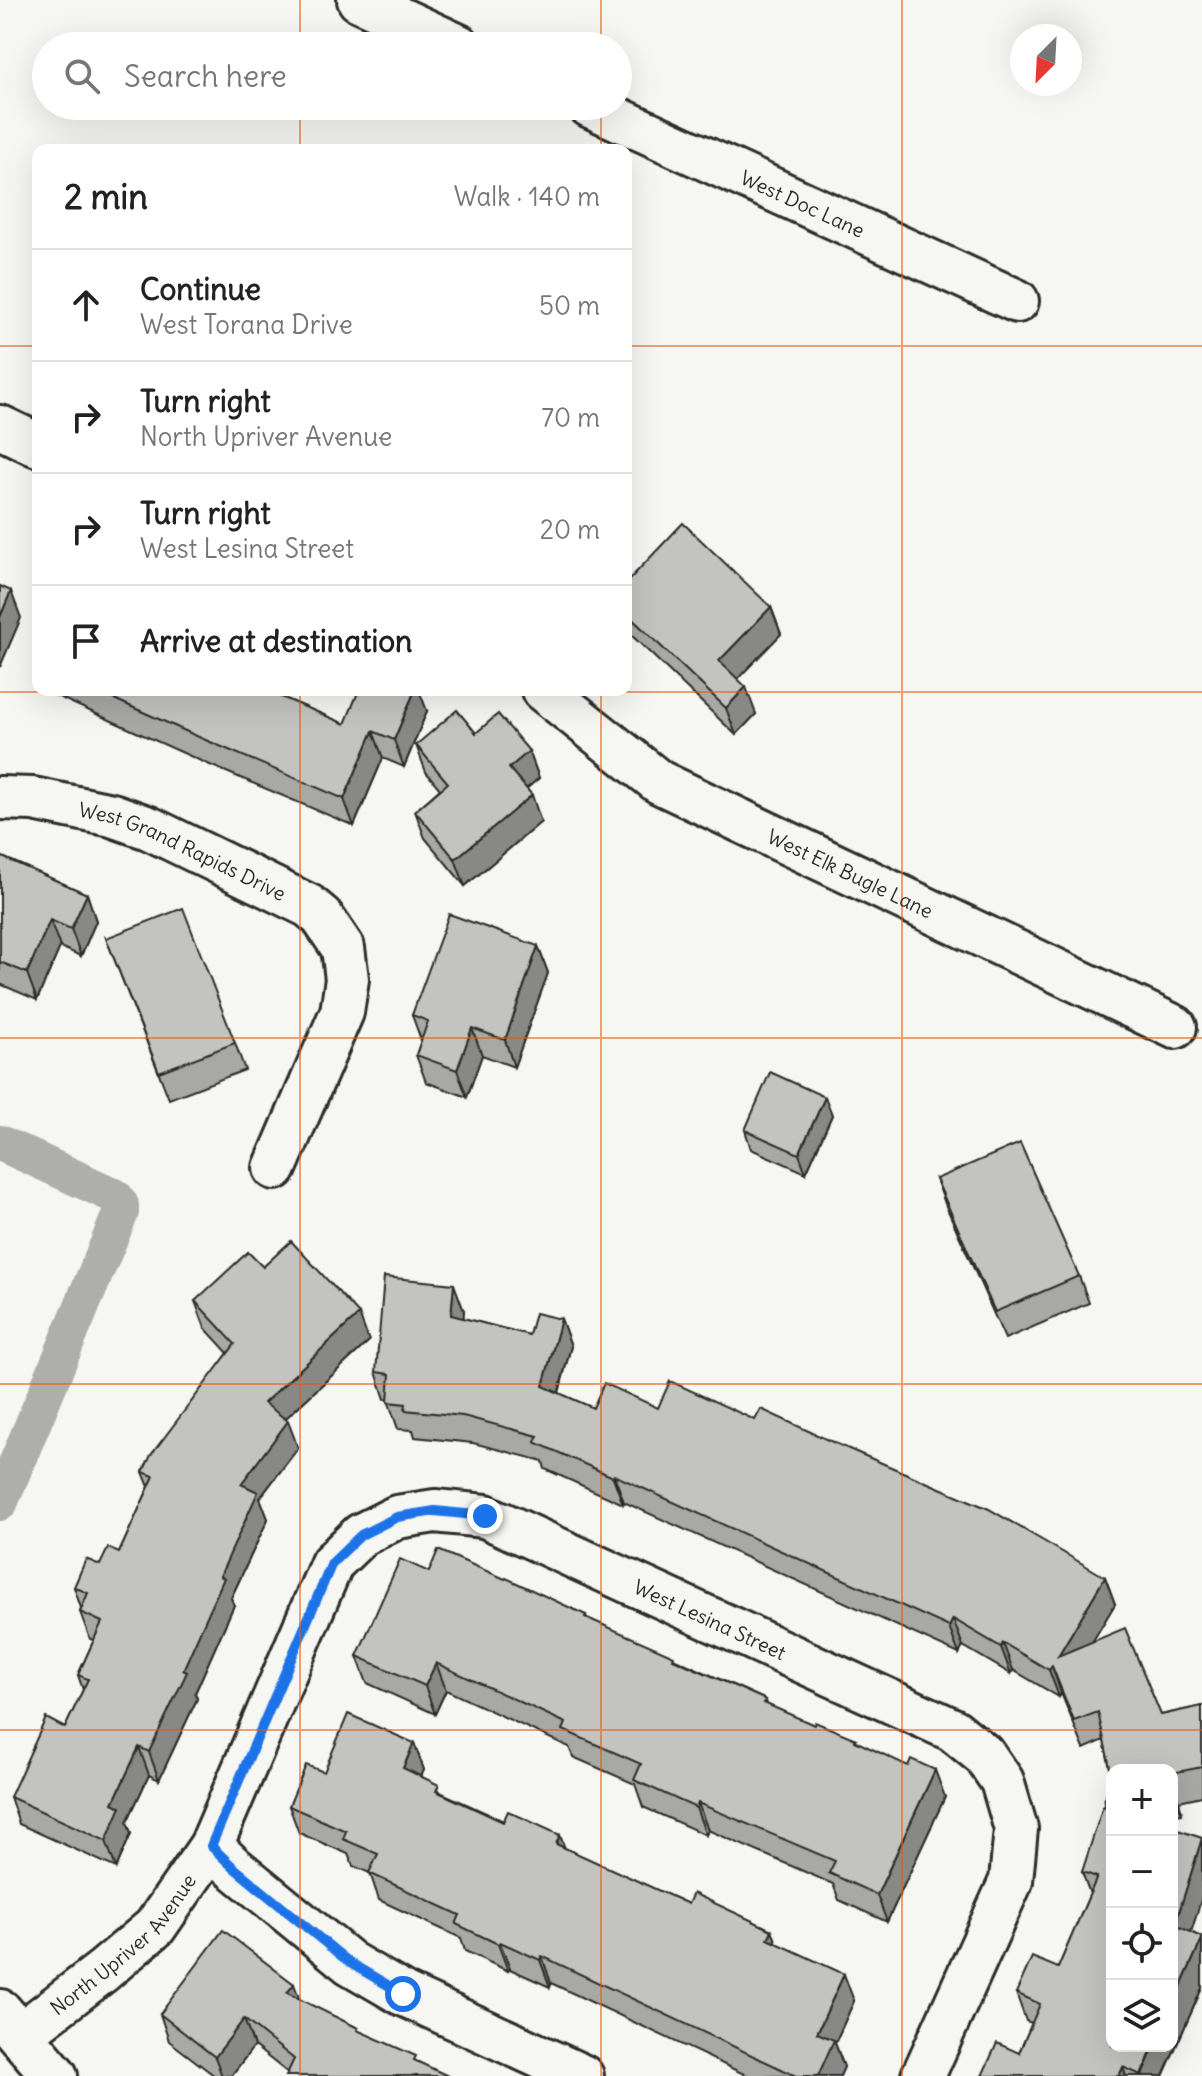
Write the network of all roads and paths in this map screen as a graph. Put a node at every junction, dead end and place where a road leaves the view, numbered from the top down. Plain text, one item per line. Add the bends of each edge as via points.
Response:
1 (359, 0) edge
2 (429, 32) edge
3 (621, 120) edge
4 (1017, 301) dead end
5 (0, 427) edge
6 (32, 442) edge
7 (551, 696) edge
8 (0, 798) edge
9 (1175, 1027) dead end
10 (275, 1168) dead end
11 (397, 1517) joint
12 (211, 1846) junction
13 (10, 2024) edge
14 (55, 2076) edge
15 (582, 2076) edge
16 (923, 2076) edge

1 - 2 street
3 - 4 street, West Doc Lane
5 - 6 street
7 - 9 street, West Elk Bugle Lane via 659,782
8 - 10 street, West Grand Rapids Drive via 33,799 149,828 322,917 343,948 347,979 342,1012
11 - 12 street, North Upriver Avenue via 361,1535 332,1563
11 - 16 street, West Lesina Street via 435,1511 485,1516 953,1730 985,1756 1002,1781 1016,1829 1011,1881
12 - 13 street, North Upriver Avenue via 155,1927 103,1971
12 - 15 street via 350,1963 403,1994
13 - 14 street

